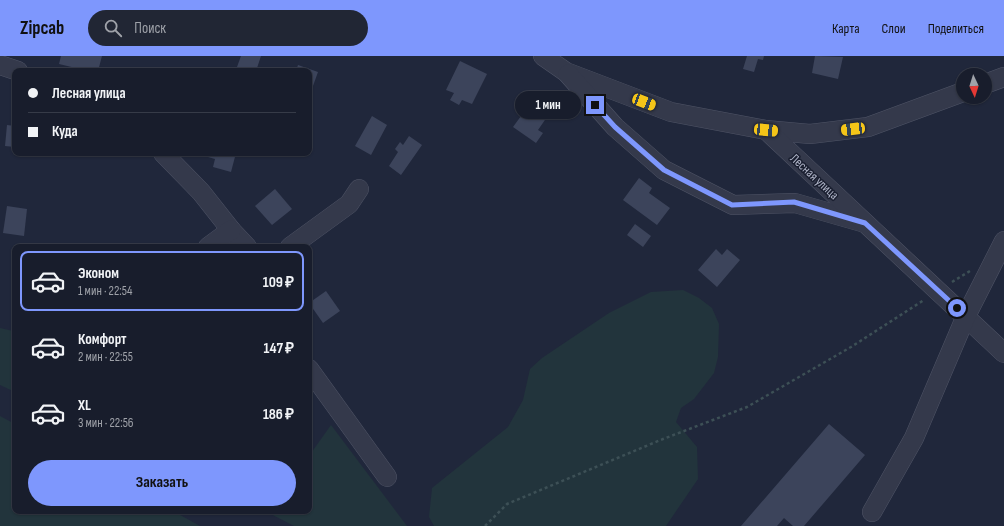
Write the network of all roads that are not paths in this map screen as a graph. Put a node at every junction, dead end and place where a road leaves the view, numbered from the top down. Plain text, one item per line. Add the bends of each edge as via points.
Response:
1 (543, 56) edge
2 (0, 65) edge
3 (12, 69) edge
4 (566, 72) junction
5 (1004, 77) edge
6 (992, 81) edge
7 (956, 95) edge
8 (766, 130) junction
9 (166, 156) edge
10 (359, 189) dead end
11 (865, 223) junction
12 (231, 230) junction
13 (1004, 241) edge
14 (212, 244) edge
15 (244, 244) edge
16 (294, 244) edge
17 (966, 316) junction
18 (1004, 353) edge
19 (312, 373) edge
20 (387, 477) dead end
21 (872, 512) dead end

1 - 4 street
2 - 3 street
4 - 8 street via 671,112
4 - 11 street via 615,127 664,170 732,205 794,202
5 - 6 street
7 - 8 street via 868,127 810,134
8 - 11 street, Лесная улица
9 - 12 street via 201,192
10 - 16 street via 349,204
11 - 17 street, Лесная улица
12 - 14 street
12 - 15 street
13 - 17 street
17 - 18 street, Лесная улица
17 - 21 street via 914,438
19 - 20 street

